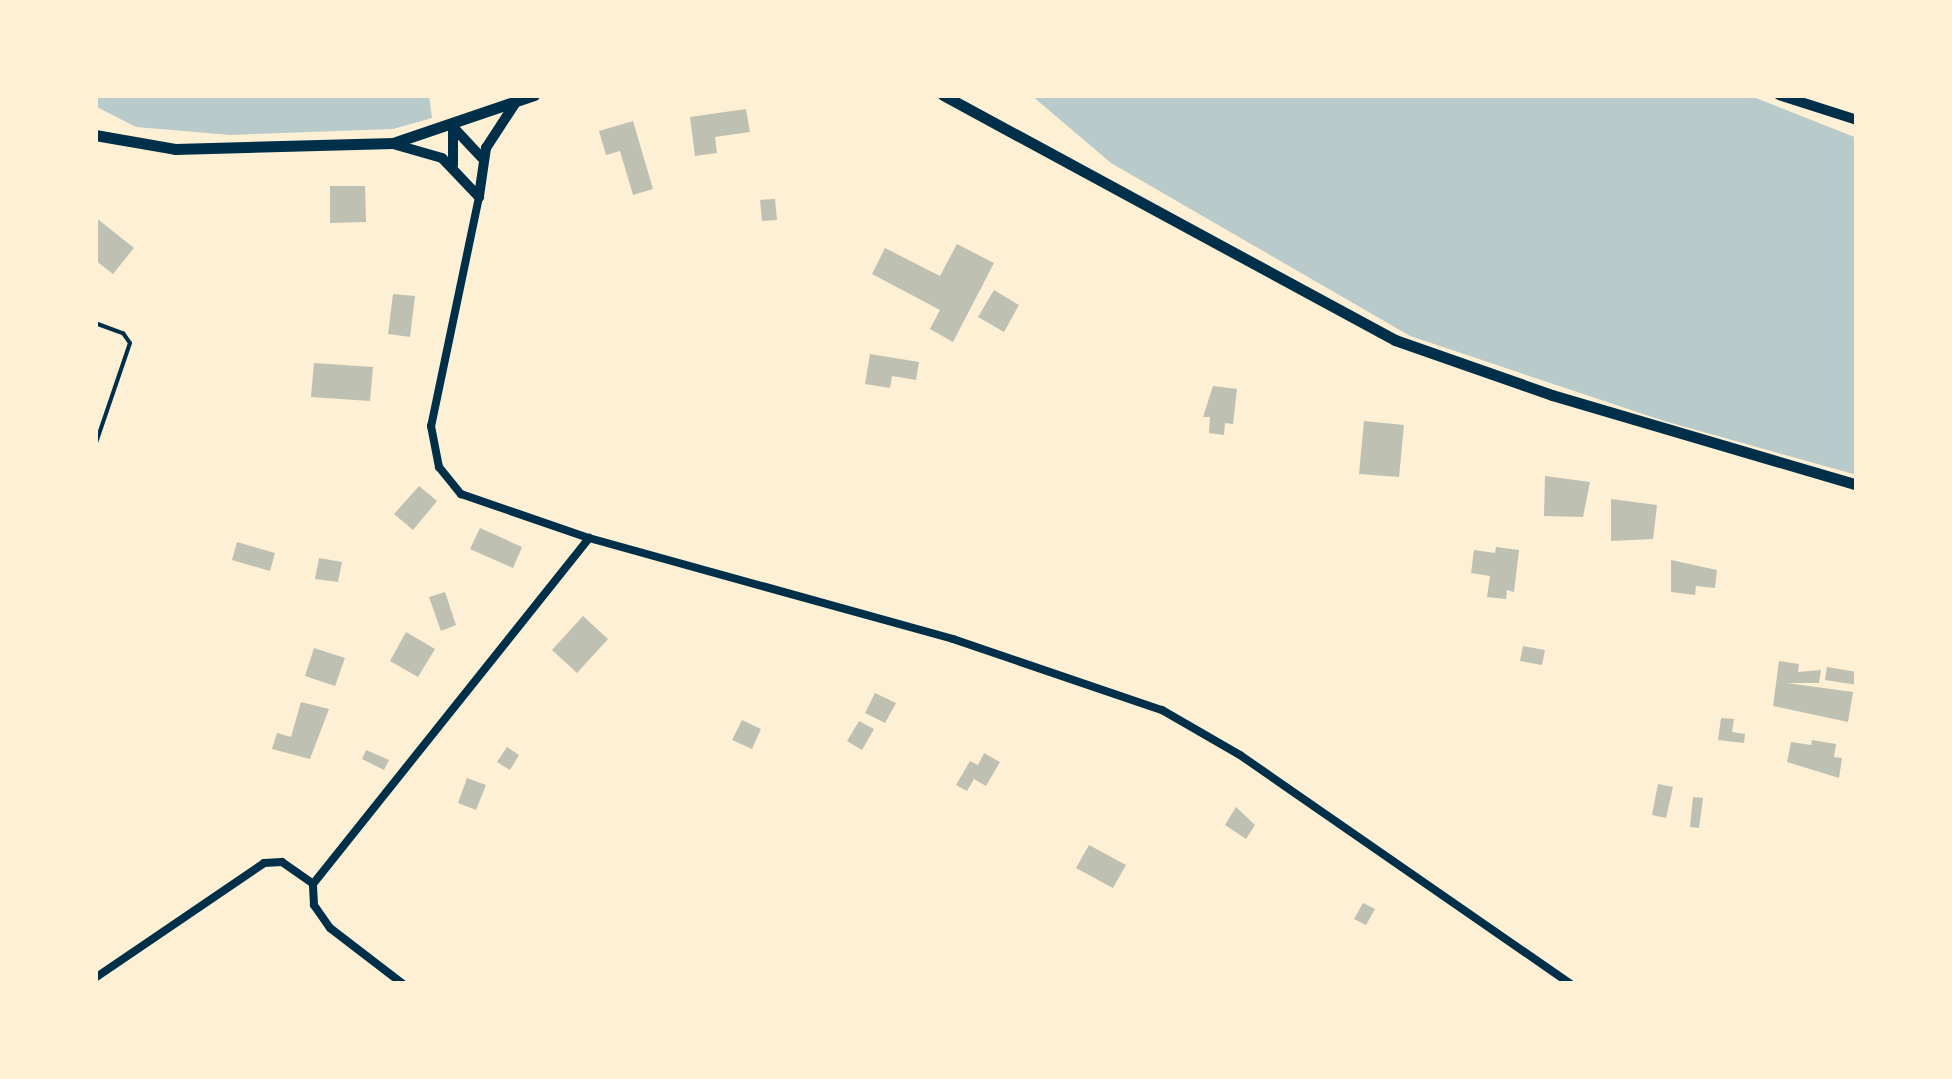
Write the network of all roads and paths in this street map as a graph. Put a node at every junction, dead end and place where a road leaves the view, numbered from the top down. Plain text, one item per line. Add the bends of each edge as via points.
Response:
1 (534, 95) edge
2 (943, 95) edge
3 (1779, 95) edge
4 (516, 102) junction
5 (1857, 120) edge
6 (453, 127) junction
7 (95, 135) edge
8 (387, 144) junction
9 (482, 158) junction
10 (454, 166) junction
11 (479, 196) junction
12 (95, 323) edge
13 (95, 446) edge
14 (1857, 485) edge
15 (589, 538) junction
16 (313, 884) junction
17 (95, 978) edge
18 (404, 984) edge
19 (1572, 984) edge

1 - 4 main road
2 - 14 main road via 1395,340 1552,395
3 - 5 street
4 - 6 main road
4 - 9 street
6 - 8 main road
6 - 9 street
6 - 10 street
7 - 8 main road via 165,149
8 - 10 street via 425,150
9 - 11 street
10 - 11 street
11 - 15 street via 432,417 434,455 448,482 474,502
12 - 13 lane via 123,332 130,344
15 - 16 street
15 - 19 street via 953,640 1162,710 1240,755
16 - 17 street via 282,862 264,863
16 - 18 street via 314,905 330,928

